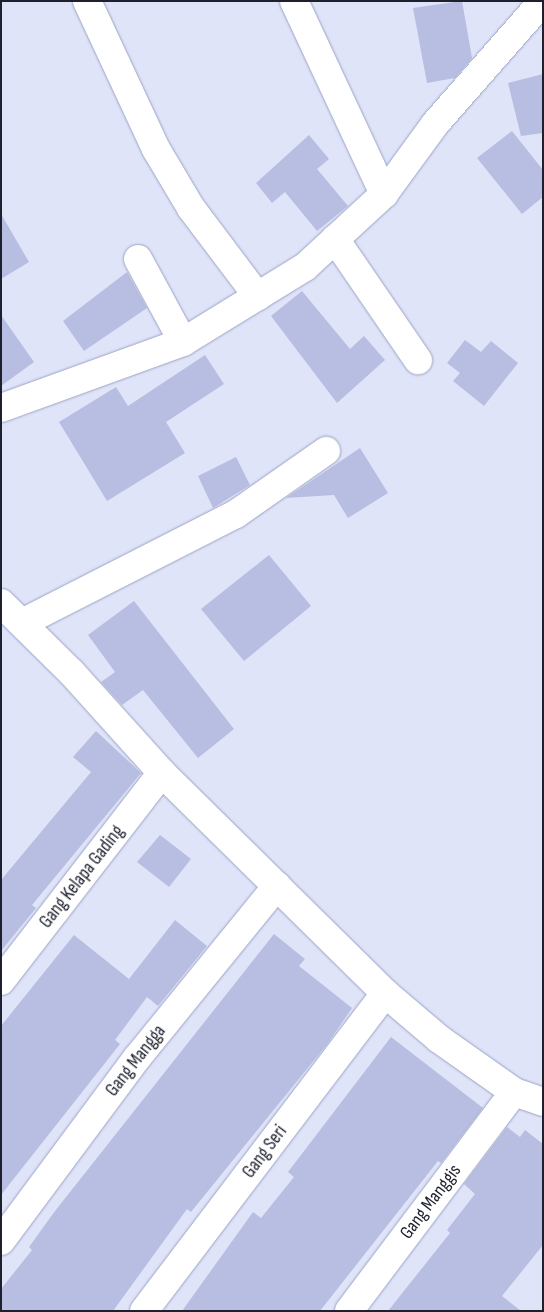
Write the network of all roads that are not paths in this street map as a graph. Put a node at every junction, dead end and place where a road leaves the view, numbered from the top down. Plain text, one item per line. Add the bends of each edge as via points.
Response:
1 (86, 1) edge
2 (294, 1) edge
3 (514, 1) edge
4 (543, 1) edge
5 (513, 31) junction
6 (384, 194) junction
7 (335, 239) junction
8 (138, 259) dead end
9 (258, 297) junction
10 (183, 342) junction
11 (418, 360) dead end
12 (1, 408) edge
13 (326, 452) dead end
14 (1, 603) edge
15 (22, 623) junction
16 (162, 773) junction
17 (277, 886) junction
18 (1, 981) edge
19 (385, 992) junction
20 (514, 1092) junction
21 (543, 1102) edge
22 (1, 1241) edge
23 (144, 1311) edge
24 (349, 1311) edge

1 - 9 street via 156,149 191,208
2 - 6 street
3 - 5 street
4 - 5 street
5 - 6 street
6 - 7 street
7 - 9 street via 305,267
7 - 11 street
8 - 10 street
9 - 10 street
10 - 12 street
13 - 15 street via 236,514
14 - 15 street
15 - 16 street
16 - 17 street
16 - 18 street, Gang Kelapa Gading
17 - 19 street
17 - 22 street, Gang Mangga via 137,1058
19 - 20 street via 439,1039
19 - 23 street, Gang Seri
20 - 21 street
20 - 24 street, Gang Manggis

